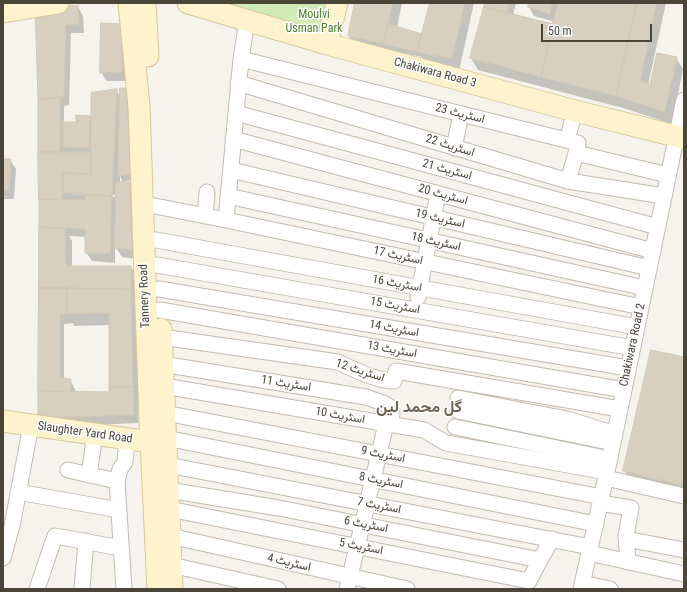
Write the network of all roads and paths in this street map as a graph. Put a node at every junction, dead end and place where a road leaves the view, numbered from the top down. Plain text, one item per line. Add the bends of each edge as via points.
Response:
1 (58, 3) edge
2 (129, 3) edge
3 (145, 3) edge
4 (188, 3) edge
5 (337, 3) edge
6 (3, 12) edge
7 (246, 20) junction
8 (327, 44) junction
9 (241, 59) junction
10 (238, 83) junction
11 (684, 100) edge
12 (575, 111) junction
13 (236, 113) junction
14 (461, 114) junction
15 (680, 137) edge
16 (233, 139) junction
17 (453, 147) junction
18 (572, 147) junction
19 (443, 168) junction
20 (231, 170) junction
21 (668, 175) junction
22 (568, 181) junction
23 (207, 192) dead end
24 (435, 193) junction
25 (228, 196) junction
26 (664, 196) junction
27 (155, 206) junction
28 (204, 216) junction
29 (433, 218) junction
30 (226, 220) junction
31 (658, 227) junction
32 (156, 240) junction
33 (428, 240) junction
34 (653, 251) junction
35 (425, 262) junction
36 (158, 265) junction
37 (649, 268) junction
38 (420, 288) junction
39 (645, 288) junction
40 (159, 289) junction
41 (641, 307) junction
42 (409, 309) junction
43 (160, 310) junction
44 (637, 327) junction
45 (405, 330) junction
46 (161, 337) junction
47 (328, 339) junction
48 (633, 348) junction
49 (399, 351) junction
50 (326, 361) junction
51 (162, 364) junction
52 (628, 368) junction
53 (392, 376) junction
54 (164, 386) junction
55 (624, 390) junction
56 (383, 403) junction
57 (458, 405) dead end
58 (620, 409) junction
59 (165, 413) junction
60 (3, 422) edge
61 (388, 424) junction
62 (30, 425) junction
63 (455, 427) dead end
64 (95, 434) junction
65 (614, 438) junction
66 (127, 439) junction
67 (161, 441) junction
68 (379, 454) junction
69 (168, 466) junction
70 (68, 470) dead end
71 (608, 470) junction
72 (89, 475) junction
73 (373, 479) junction
74 (117, 481) junction
75 (283, 488) junction
76 (18, 492) junction
77 (684, 496) edge
78 (169, 500) junction
79 (601, 500) junction
80 (367, 504) junction
81 (279, 508) junction
82 (119, 510) junction
83 (363, 524) junction
84 (596, 524) junction
85 (170, 536) junction
86 (552, 539) junction
87 (626, 539) junction
88 (86, 541) junction
89 (358, 547) junction
90 (121, 548) junction
91 (590, 550) junction
92 (684, 550) edge
93 (3, 558) edge
94 (540, 560) junction
95 (628, 562) junction
96 (171, 565) junction
97 (684, 574) edge
98 (349, 583) edge
99 (582, 586) edge
100 (171, 588) edge
101 (37, 589) edge
102 (82, 589) edge
103 (124, 589) edge
104 (278, 589) edge
105 (407, 589) edge
106 (610, 589) edge

1 - 6 main road
2 - 67 main road, Tannery Road via 139,107
3 - 27 main road, Tannery Road
4 - 7 main road, Chakiwara Road 3
5 - 8 main road
7 - 8 main road, Chakiwara Road 3
7 - 9 street
8 - 12 main road, Chakiwara Road 3
9 - 10 street
9 - 14 street, اسٹریٹ 23
10 - 13 street
10 - 17 street, اسٹریٹ 22
11 - 15 street, Chakiwara Road 2
12 - 15 main road, Chakiwara Road 3
12 - 18 street
13 - 16 street
13 - 19 street, اسٹریٹ 21
14 - 17 street
14 - 18 street, اسٹریٹ 23
15 - 21 street, Chakiwara Road 2
16 - 20 street
16 - 24 street, اسٹریٹ 20
17 - 19 street
17 - 22 street, اسٹریٹ 22
18 - 21 street, اسٹریٹ 23
18 - 22 street
19 - 24 street
19 - 31 street, اسٹریٹ 21
20 - 25 street
20 - 29 street, اسٹریٹ 19
21 - 26 street, Chakiwara Road 2
22 - 26 street, اسٹریٹ 22
23 - 28 street
24 - 29 street
24 - 34 street, اسٹریٹ 20
25 - 30 street
25 - 33 street, اسٹریٹ 18
26 - 31 street, Chakiwara Road 2
27 - 28 street, اسٹریٹ 17
27 - 32 main road, Tannery Road
28 - 30 street, اسٹریٹ 17
29 - 33 street
29 - 37 street, اسٹریٹ 19
30 - 35 street, اسٹریٹ 17
31 - 34 street, Chakiwara Road 2
32 - 36 main road, Tannery Road
32 - 38 street, اسٹریٹ 16
33 - 35 street
33 - 39 street, اسٹریٹ 18
34 - 37 street, Chakiwara Road 2
35 - 38 street
35 - 41 street, اسٹریٹ 17
36 - 40 main road, Tannery Road
36 - 42 street, اسٹریٹ 15
37 - 39 street, Chakiwara Road 2
38 - 42 street
38 - 44 street, اسٹریٹ 16
39 - 41 street, Chakiwara Road 2
40 - 43 main road, Tannery Road
40 - 45 street, اسٹریٹ 14
41 - 44 street, Chakiwara Road 2
42 - 45 street
42 - 48 street, اسٹریٹ 15
43 - 46 main road, Tannery Road
43 - 47 street, اسٹریٹ 13
44 - 48 street, Chakiwara Road 2
45 - 49 street
45 - 52 street, اسٹریٹ 14
46 - 50 street, اسٹریٹ 12
46 - 51 main road, Tannery Road
47 - 49 street, اسٹریٹ 13
47 - 50 street
48 - 52 street, Chakiwara Road 2
49 - 53 street
49 - 55 street, اسٹریٹ 13
50 - 53 street, اسٹریٹ 12 via 338,362 359,372
51 - 54 main road, Tannery Road
51 - 56 street, اسٹریٹ 11 via 366,397
52 - 55 street, Chakiwara Road 2
53 - 56 street
53 - 58 street, اسٹریٹ 12
54 - 59 main road, Tannery Road
54 - 61 street, اسٹریٹ 10
55 - 58 street, Chakiwara Road 2
56 - 61 street via 390,407 392,414
57 - 65 street
58 - 65 street, Chakiwara Road 2
59 - 67 main road, Tannery Road
59 - 68 street, اسٹریٹ 9
60 - 62 main road, Slaughter Yard Road
61 - 68 street
61 - 71 street, اسٹریٹ 10 via 424,430 446,443
62 - 64 main road, Slaughter Yard Road
62 - 76 street
63 - 71 street
64 - 66 main road, Slaughter Yard Road
64 - 72 street
65 - 71 street, Chakiwara Road 2
66 - 67 main road, Slaughter Yard Road
66 - 74 street via 125,462
67 - 69 main road, Tannery Road
67 - 73 street, اسٹریٹ 8
67 - 100 main road, Tannery Road
68 - 73 street
68 - 79 street, اسٹریٹ 9
69 - 75 street, اسٹریٹ 7
69 - 78 main road, Tannery Road
70 - 72 street
71 - 77 street
71 - 79 street, Chakiwara Road 2
72 - 74 street
73 - 80 street
73 - 84 street, اسٹریٹ 8
74 - 82 street
75 - 80 street, اسٹریٹ 7
75 - 81 street
76 - 82 street
76 - 93 street
78 - 81 street, اسٹریٹ 6
78 - 85 main road, Tannery Road
78 - 89 street, اسٹریٹ 5
79 - 84 street, Chakiwara Road 2
79 - 87 street, اسٹریٹ 9 via 631,508
80 - 83 street
80 - 86 street, اسٹریٹ 7
81 - 83 street, اسٹریٹ 6
82 - 90 street
83 - 89 street
83 - 94 street, اسٹریٹ 6
84 - 91 street, Chakiwara Road 2
85 - 96 main road, Tannery Road
85 - 98 street, اسٹریٹ 4
86 - 91 street, اسٹریٹ 7
86 - 94 street
87 - 92 street
87 - 95 street
88 - 90 street
88 - 101 street via 55,536
88 - 102 street
89 - 94 street, اسٹریٹ 5 via 529,581
89 - 98 street
90 - 103 street
91 - 95 street, اسٹریٹ 7
91 - 99 street, Chakiwara Road 2
95 - 97 street, اسٹریٹ 7
96 - 100 main road, Tannery Road
96 - 104 street
98 - 105 street, اسٹریٹ 4
99 - 106 street

